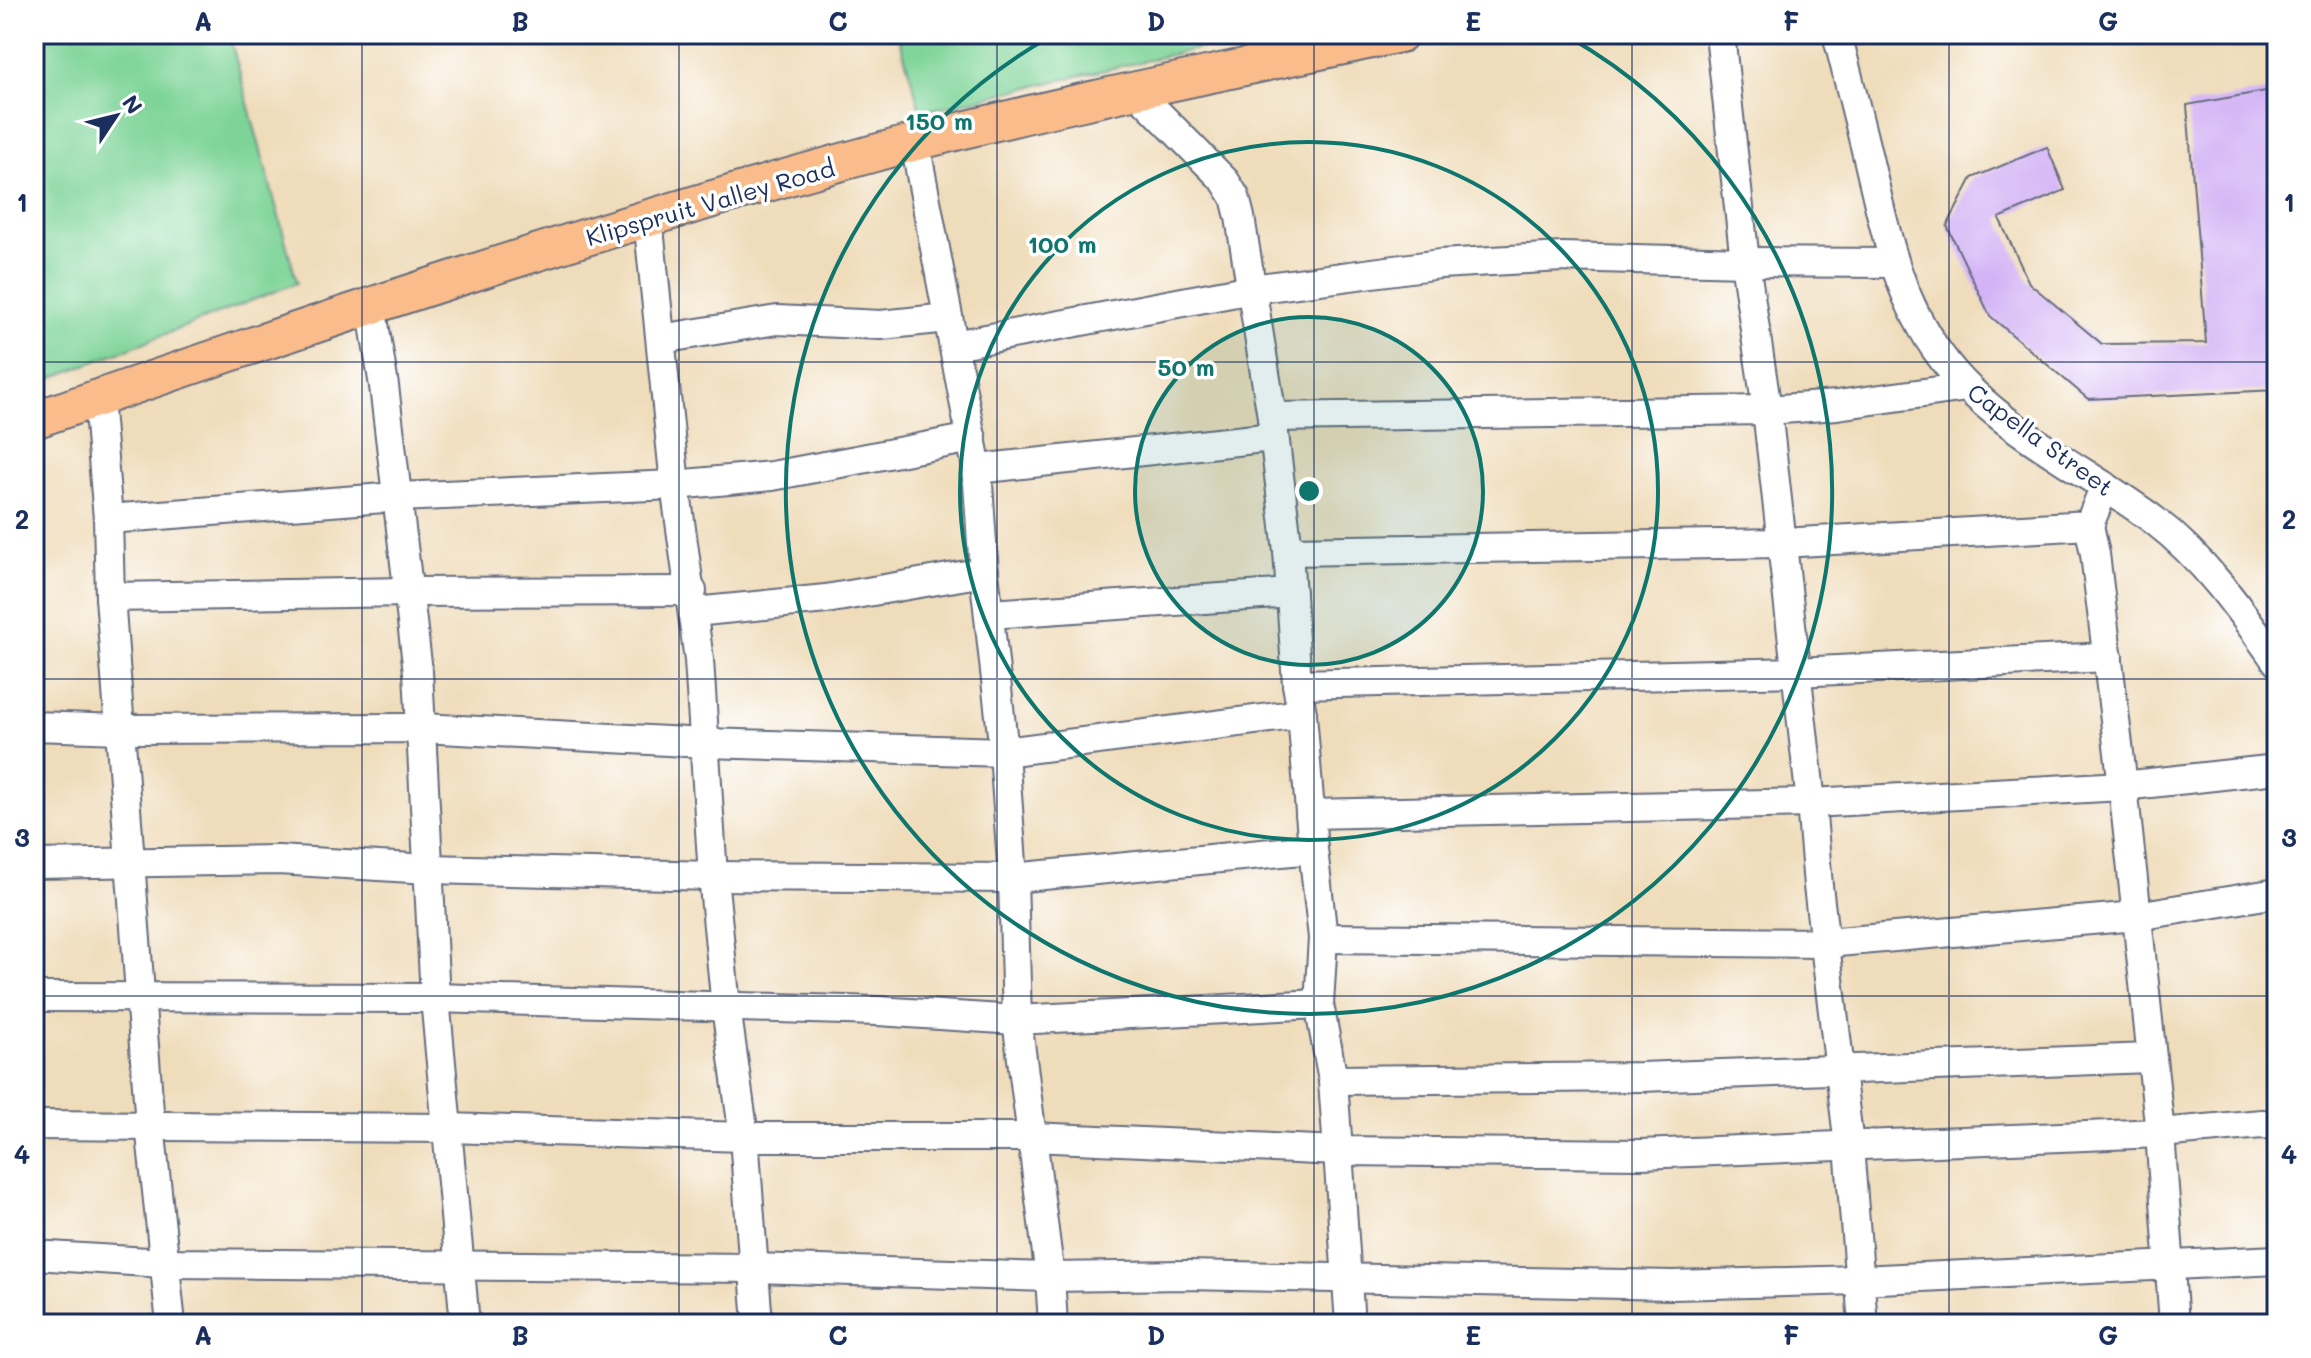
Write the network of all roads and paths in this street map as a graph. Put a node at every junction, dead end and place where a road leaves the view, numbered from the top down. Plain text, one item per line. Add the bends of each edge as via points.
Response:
1 (1400, 34) edge
2 (1720, 34) edge
3 (1837, 34) edge
4 (1136, 91) junction
5 (915, 143) junction
6 (648, 218) junction
7 (1745, 262) junction
8 (1893, 263) junction
9 (1252, 289) junction
10 (371, 305) junction
11 (951, 331) junction
12 (661, 339) junction
13 (1967, 387) junction
14 (98, 398) junction
15 (1767, 410) junction
16 (34, 420) edge
17 (1272, 427) junction
18 (972, 438) junction
19 (977, 469) junction
20 (675, 485) junction
21 (2105, 486) junction
22 (397, 497) junction
23 (108, 519) junction
24 (2089, 525) junction
25 (1782, 543) junction
26 (1288, 551) junction
27 (984, 572) junction
28 (408, 592) junction
29 (1291, 593) junction
30 (110, 597) junction
31 (693, 601) junction
32 (990, 614) junction
33 (2108, 657) junction
34 (2277, 662) edge
35 (1796, 672) junction
36 (1297, 684) junction
37 (1302, 714) junction
38 (34, 726) edge
39 (422, 728) junction
40 (121, 729) junction
41 (705, 743) junction
42 (1004, 752) junction
43 (2277, 769) edge
44 (2123, 786) junction
45 (1811, 803) junction
46 (1310, 814) junction
47 (1313, 849) junction
48 (130, 862) junction
49 (34, 864) edge
50 (429, 869) junction
51 (713, 876) junction
52 (1013, 878) junction
53 (2277, 893) edge
54 (2137, 916) junction
55 (1323, 938) junction
56 (1826, 943) junction
57 (34, 997) edge
58 (141, 997) junction
59 (435, 998) junction
60 (1319, 1004) junction
61 (726, 1007) junction
62 (1017, 1020) junction
63 (2150, 1058) junction
64 (1840, 1070) junction
65 (1333, 1080) junction
66 (34, 1125) edge
67 (150, 1125) junction
68 (2277, 1125) edge
69 (448, 1128) junction
70 (2160, 1133) junction
71 (744, 1137) junction
72 (1032, 1137) junction
73 (1849, 1146) junction
74 (1339, 1151) junction
75 (34, 1255) edge
76 (2277, 1260) edge
77 (164, 1263) junction
78 (2171, 1263) junction
79 (460, 1265) junction
80 (752, 1268) junction
81 (1050, 1277) junction
82 (1345, 1278) junction
83 (1859, 1280) junction
84 (171, 1324) edge
85 (465, 1324) edge
86 (758, 1324) edge
87 (1053, 1324) edge
88 (1350, 1324) edge
89 (1863, 1324) edge
90 (2174, 1324) edge

1 - 4 main road, Klipspruit Valley Road
2 - 7 street
3 - 8 street, Capella Street
4 - 5 main road, Klipspruit Valley Road
4 - 9 street via 1235,197
5 - 6 main road, Klipspruit Valley Road
5 - 11 street
6 - 10 main road, Klipspruit Valley Road
6 - 12 street
7 - 8 street
7 - 9 street via 1562,257 1440,264
7 - 15 street
8 - 13 street, Capella Street via 1924,330
9 - 11 street
9 - 17 street
10 - 14 main road, Klipspruit Valley Road
10 - 22 street
11 - 12 street via 809,319
11 - 18 street
12 - 20 street
13 - 15 street
13 - 21 street, Capella Street via 1993,411
14 - 16 main road, Klipspruit Valley Road
14 - 23 street
15 - 17 street
15 - 25 street
17 - 19 street
17 - 26 street
18 - 19 street
18 - 20 street via 772,476
19 - 27 street
20 - 22 street
20 - 31 street
21 - 24 street
21 - 34 street, Capella Street via 2188,549
22 - 23 street
22 - 28 street
23 - 30 street
24 - 25 street
24 - 33 street
25 - 26 street
25 - 35 street
26 - 29 street
27 - 31 street via 826,599
27 - 32 street
28 - 30 street
28 - 31 street
28 - 39 street
29 - 32 street
29 - 36 street
30 - 40 street
31 - 41 street
32 - 42 street
33 - 35 street
33 - 44 street
35 - 36 street
35 - 45 street
36 - 37 street
37 - 42 street
37 - 46 street
38 - 40 street
39 - 40 street
39 - 41 street
39 - 50 street
40 - 48 street
41 - 42 street
41 - 51 street
42 - 52 street
43 - 44 street
44 - 45 street
44 - 54 street
45 - 46 street
45 - 56 street
46 - 47 street
47 - 52 street
47 - 55 street
48 - 49 street
48 - 50 street via 278,860
48 - 58 street
50 - 51 street
50 - 59 street
51 - 52 street
51 - 61 street
52 - 62 street
53 - 54 street
54 - 56 street
54 - 63 street
55 - 56 street
55 - 60 street
56 - 64 street
57 - 58 street
58 - 59 street
58 - 67 street
59 - 61 street
59 - 69 street
60 - 62 street
60 - 65 street
61 - 62 street
61 - 71 street
62 - 72 street
63 - 64 street
63 - 70 street
64 - 65 street
64 - 73 street
65 - 74 street
66 - 67 street
67 - 69 street
67 - 77 street
68 - 70 street
69 - 71 street
69 - 79 street
70 - 73 street
70 - 78 street
71 - 72 street
71 - 80 street
72 - 74 street
72 - 81 street
73 - 74 street via 1641,1154
73 - 83 street
74 - 82 street
75 - 77 street
76 - 78 street
77 - 79 street
77 - 84 street
78 - 83 street
78 - 90 street
79 - 80 street
79 - 85 street
80 - 81 street
80 - 86 street
81 - 82 street
81 - 87 street
82 - 83 street via 1672,1285
82 - 88 street
83 - 89 street

